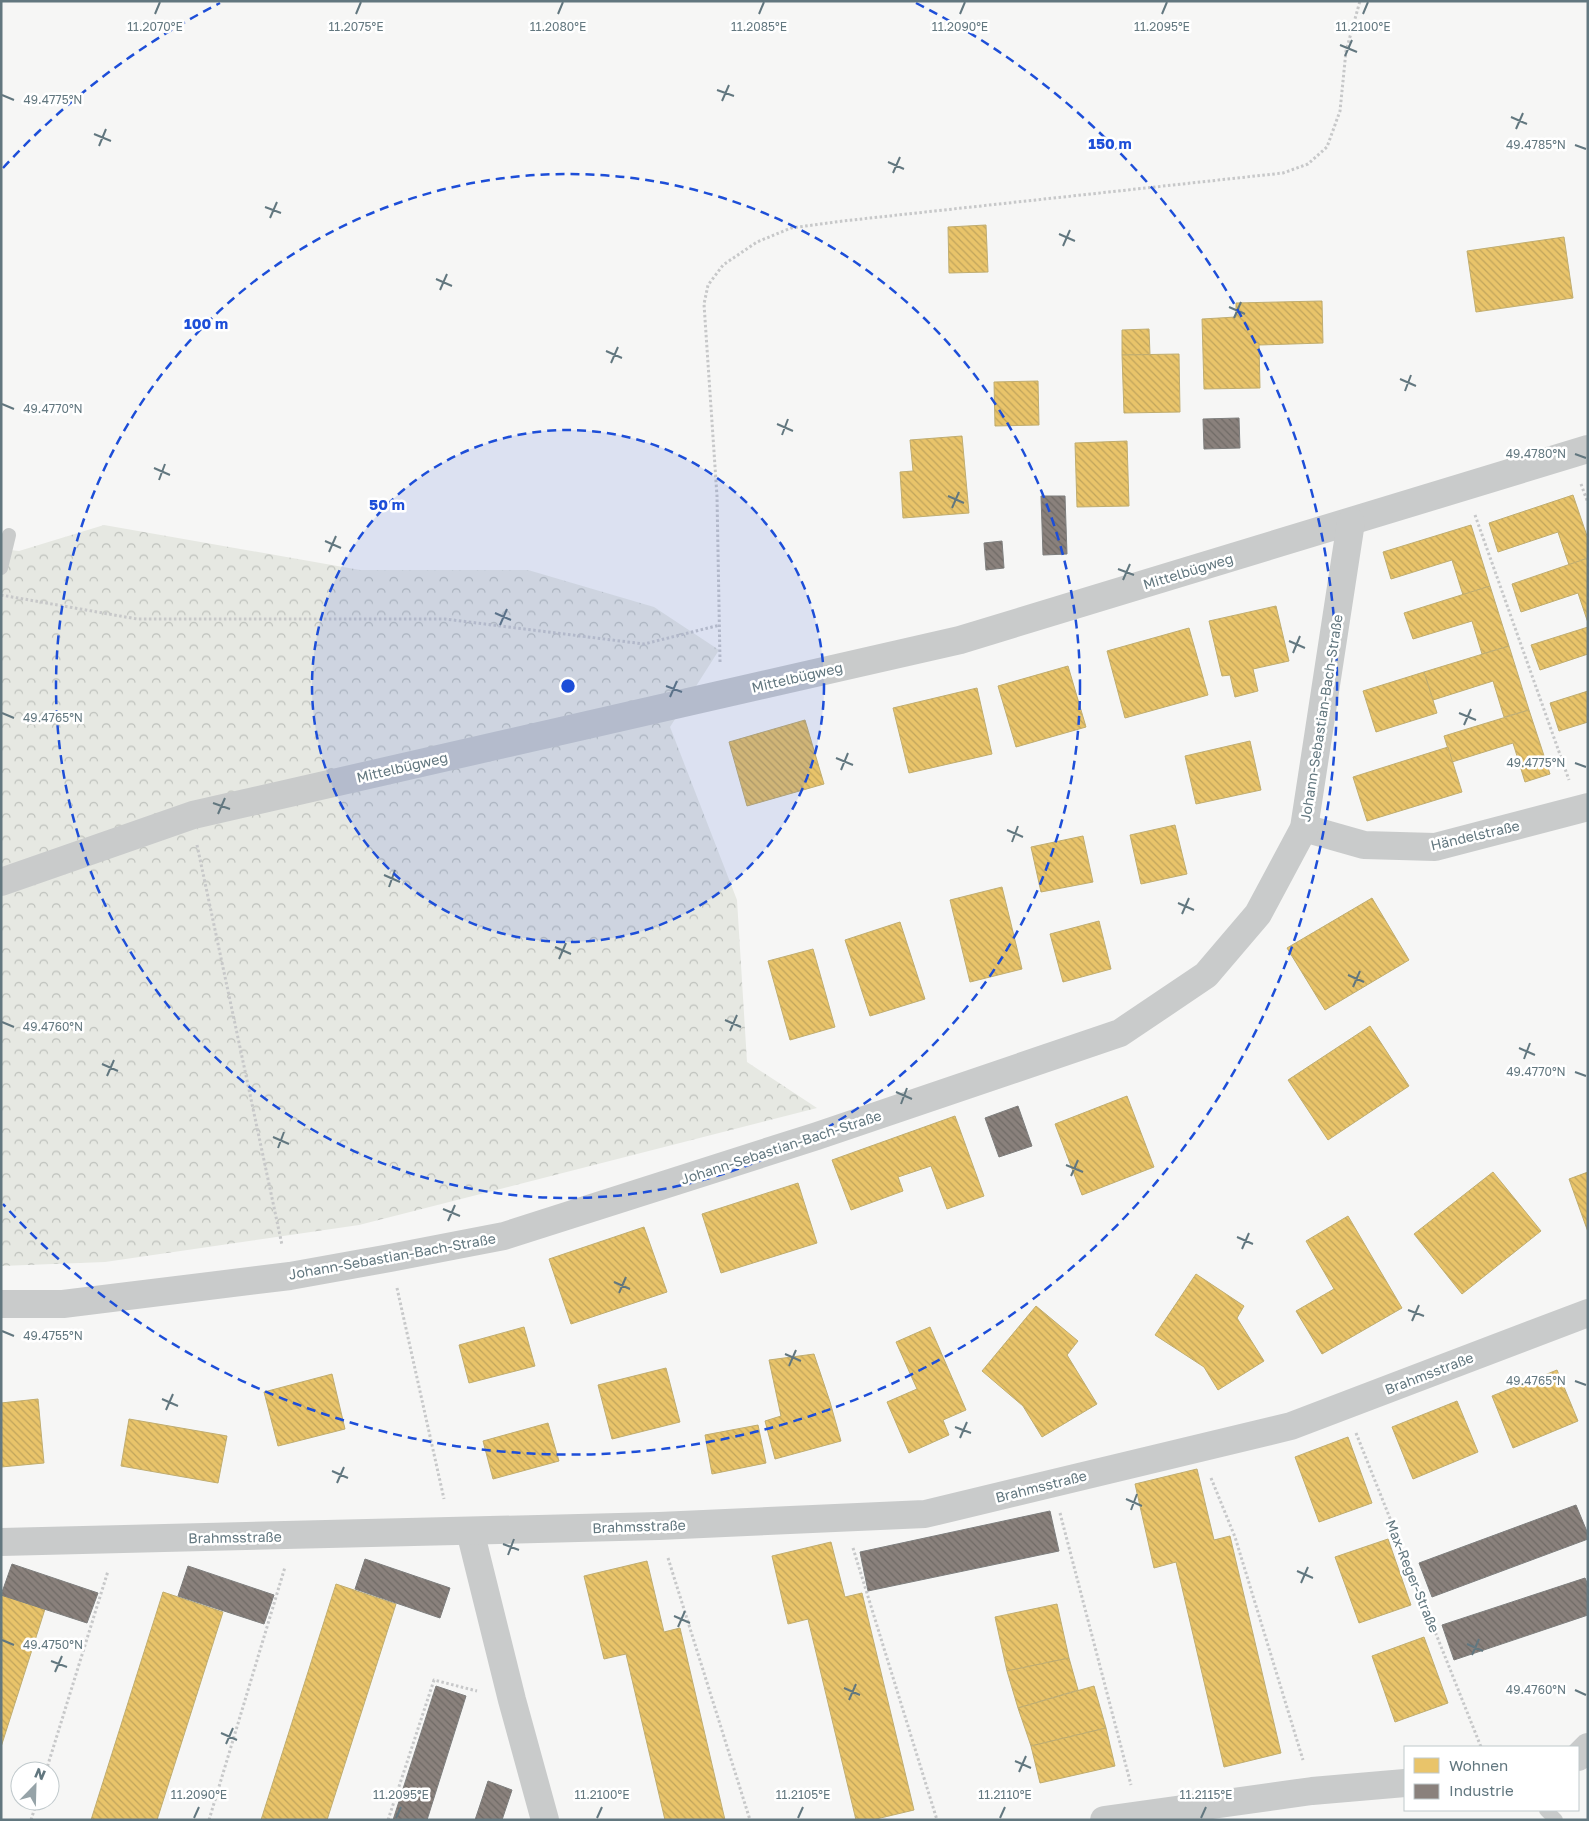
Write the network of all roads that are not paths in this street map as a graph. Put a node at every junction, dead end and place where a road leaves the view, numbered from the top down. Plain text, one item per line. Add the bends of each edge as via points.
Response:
1 (1588, 450) edge
2 (1351, 522) junction
3 (9, 535) dead end
4 (1, 568) edge
5 (1584, 808) edge
6 (1304, 828) junction
7 (1, 882) edge
8 (1, 1304) edge
9 (1588, 1313) edge
10 (461, 1531) junction
11 (1, 1542) edge
12 (1404, 1783) edge
13 (1547, 1811) edge
14 (545, 1820) edge
15 (1104, 1820) edge
16 (1556, 1820) edge

1 - 2 street, Mittelbügweg
2 - 6 street, Johann-Sebastian-Bach-Straße
2 - 7 street, Mittelbügweg via 960,640 193,815
3 - 4 lane
5 - 6 street, Händelstraße via 1435,847 1364,846
6 - 8 street, Johann-Sebastian-Bach-Straße via 1258,914 1206,975 1120,1033 818,1136 504,1236 290,1276 63,1304
9 - 10 street, Brahmsstraße via 1291,1426 925,1514
10 - 11 street, Brahmsstraße
10 - 14 street
12 - 15 street via 1312,1791
13 - 16 lane

